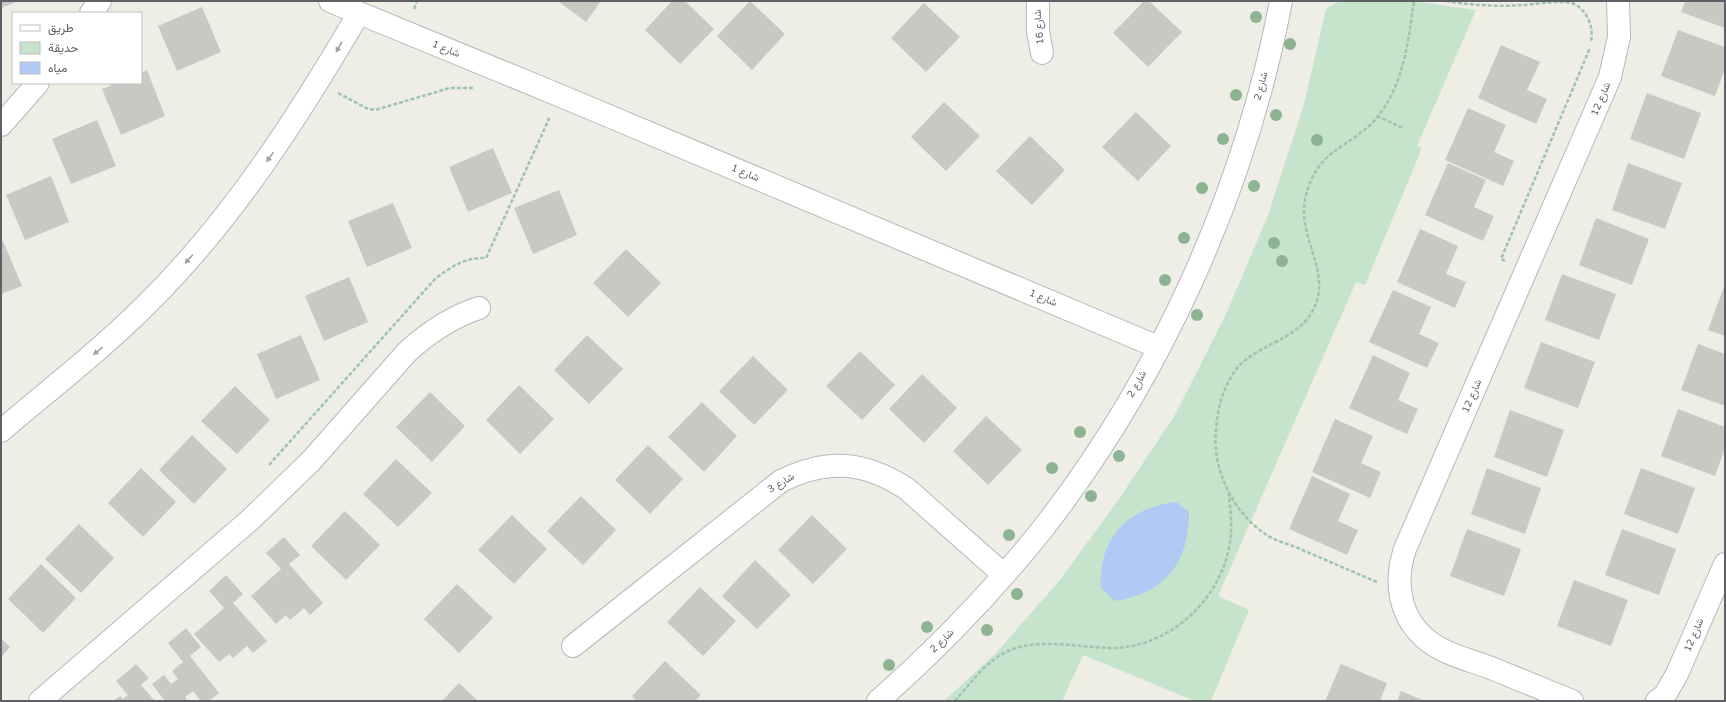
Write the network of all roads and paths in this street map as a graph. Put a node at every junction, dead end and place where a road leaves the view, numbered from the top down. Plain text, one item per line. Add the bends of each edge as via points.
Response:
1 (100, 1) edge
2 (330, 1) edge
3 (1038, 1) edge
4 (1281, 1) edge
5 (1414, 1) edge
6 (1446, 1) edge
7 (1618, 1) edge
8 (92, 12) edge
9 (359, 13) junction
10 (1042, 54) dead end
11 (318, 83) junction
12 (37, 84) edge
13 (476, 88) dead end
14 (542, 116) dead end
15 (1377, 116) junction
16 (1, 125) edge
17 (1402, 128) dead end
18 (1526, 272) junction
19 (479, 308) dead end
20 (1158, 347) junction
21 (1, 431) edge
22 (280, 492) junction
23 (1229, 493) junction
24 (1725, 564) edge
25 (1004, 574) junction
26 (1399, 592) junction
27 (573, 646) dead end
28 (40, 701) edge
29 (878, 701) edge
30 (955, 701) edge
31 (1572, 701) edge
32 (1657, 701) edge

1 - 8 street
2 - 9 street, شارع 1
3 - 10 street, شارع 16 via 1038,31
4 - 20 street, شارع 2 via 1256,105 1234,174 1203,253
5 - 15 path via 1406,57 1400,76
6 - 18 path via 1502,6 1563,1 1581,9 1592,27 1590,48 1501,259
7 - 18 street, شارع 12 via 1619,37 1610,77
9 -> 11 street
9 - 20 street, شارع 1
11 - 13 path via 366,108 375,110 450,88
11 -> 21 street via 256,176 187,262 108,342
12 - 16 street
14 - 22 path via 549,119 486,258 456,264 434,280 288,444 262,474
15 - 17 path
15 - 23 path via 1336,148 1312,177 1303,214 1320,280 1317,301 1307,319 1240,366 1227,386 1218,412 1215,440 1219,467
18 - 26 street, شارع 12 via 1405,549 1400,563
19 - 22 street via 447,321 407,352 341,428
20 - 25 street, شارع 2 via 1108,434 1081,475 1041,531
22 - 28 street
23 - 26 path via 1245,516 1266,534
23 - 30 path via 1231,533 1223,569 1205,601 1179,626 1147,643 1129,647 1044,645 1007,652 994,660
24 - 32 street, شارع 12 via 1677,674 1665,695
25 - 27 street, شارع 3 via 907,488 891,478 854,466 816,467 776,485
25 - 29 street, شارع 2 via 944,639
26 - 31 street, شارع 12 via 1408,619 1427,640 1452,653

